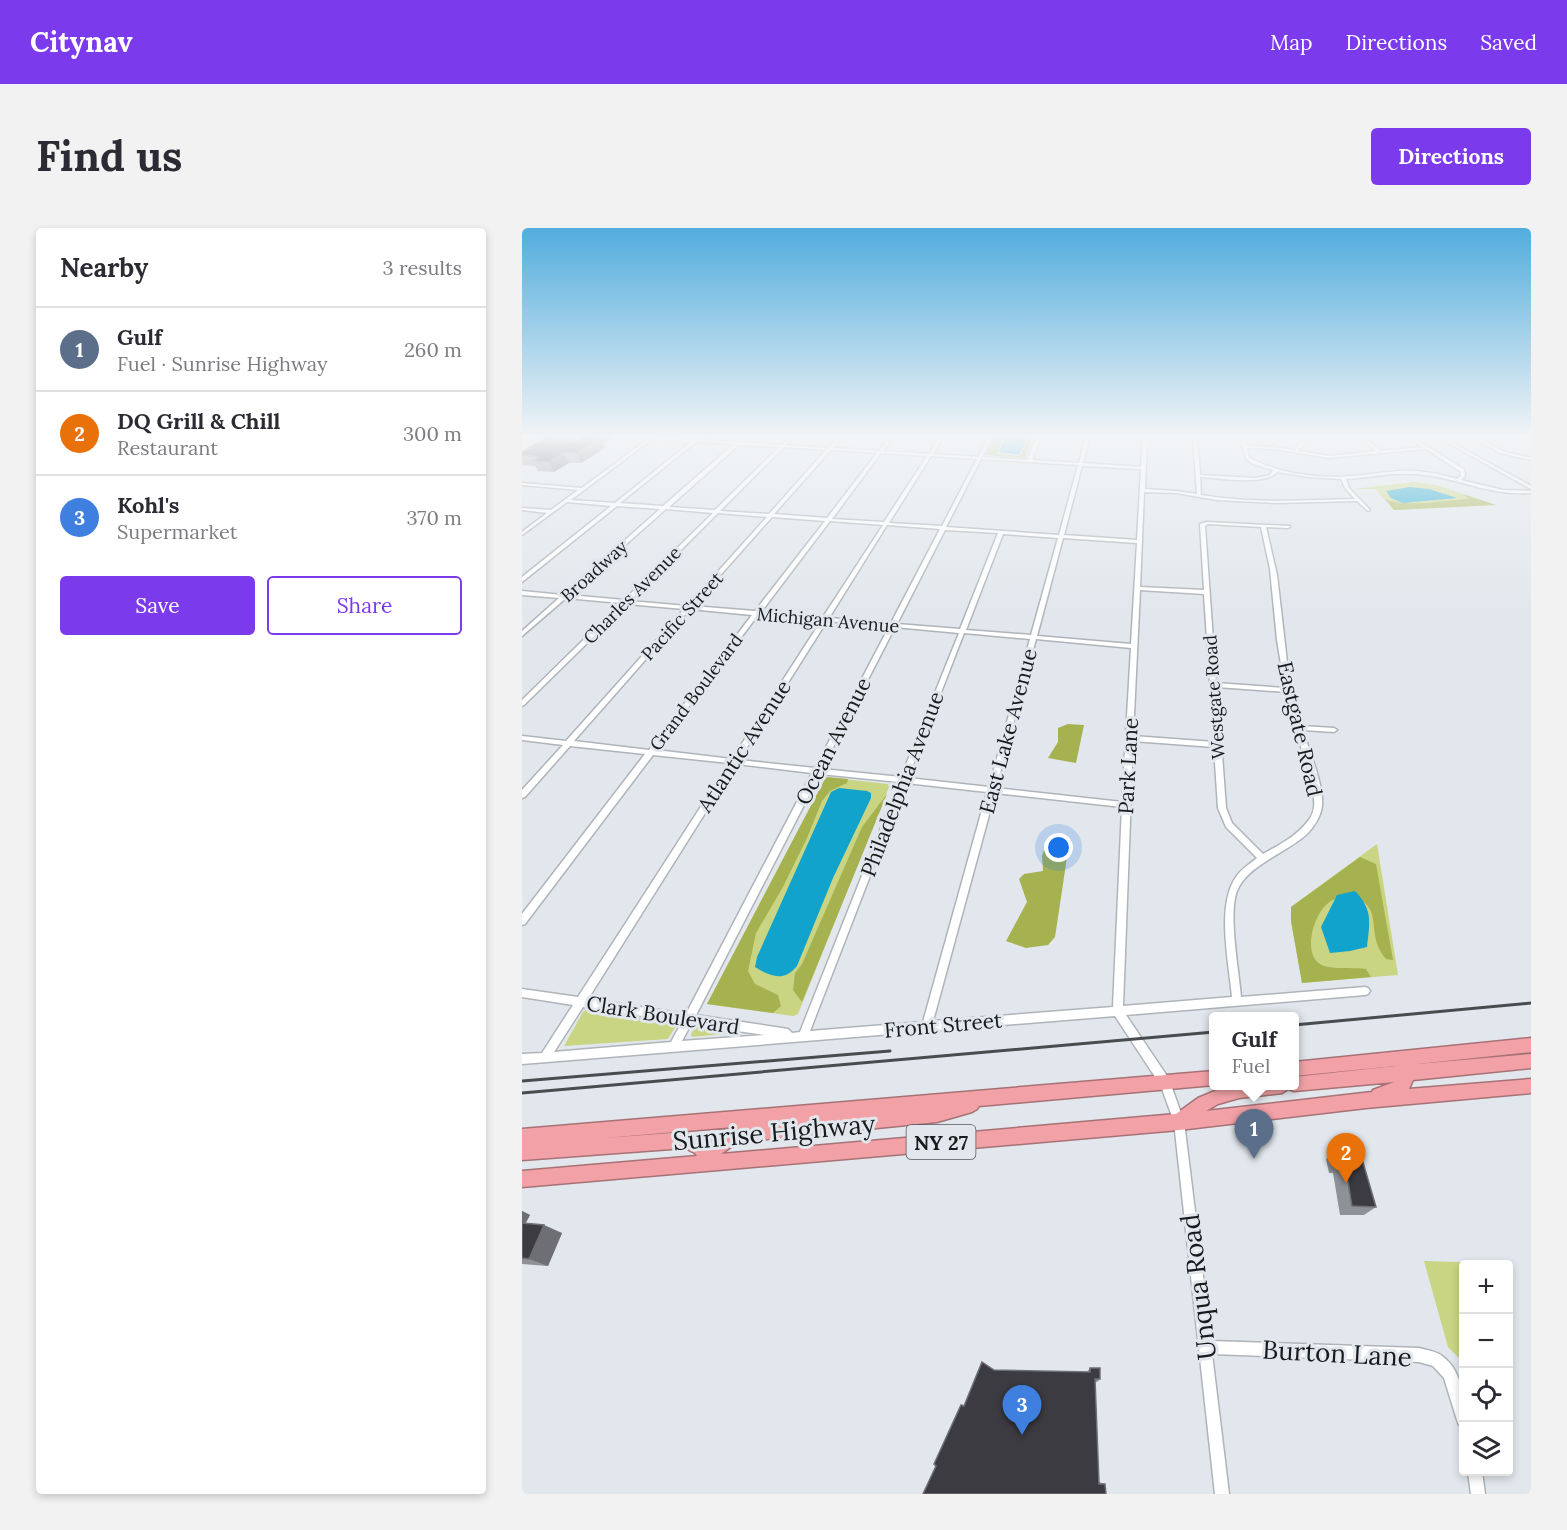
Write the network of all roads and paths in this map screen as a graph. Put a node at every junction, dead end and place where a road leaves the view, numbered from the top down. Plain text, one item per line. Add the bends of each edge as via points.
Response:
1 (575, 495) edge
2 (627, 495) edge
3 (679, 495) edge
4 (733, 495) edge
5 (789, 495) edge
6 (847, 495) edge
7 (904, 495) edge
8 (960, 495) edge
9 (1071, 495) edge
10 (1142, 495) edge
11 (1191, 495) edge
12 (1353, 495) edge
13 (1200, 496) joint
14 (1358, 500) junction
15 (567, 501) junction
16 (616, 504) junction
17 (664, 508) junction
18 (522, 509) edge
19 (1368, 510) dead end
20 (552, 512) junction
21 (716, 512) junction
22 (771, 516) junction
23 (828, 520) junction
24 (886, 524) junction
25 (1263, 526) junction
26 (1288, 527) dead end
27 (943, 528) junction
28 (1001, 532) junction
29 (522, 534) edge
30 (1060, 537) junction
31 (1139, 542) junction
32 (522, 580) edge
33 (1137, 588) junction
34 (1206, 592) junction
35 (522, 593) edge
36 (564, 597) junction
37 (625, 602) junction
38 (689, 608) junction
39 (756, 614) junction
40 (824, 620) junction
41 (893, 626) junction
42 (962, 632) junction
43 (522, 634) edge
44 (1033, 638) junction
45 (1134, 646) junction
46 (1214, 685) junction
47 (1290, 690) junction
48 (522, 704) edge
49 (1299, 728) junction
50 (1334, 730) dead end
51 (522, 738) edge
52 (1130, 738) junction
53 (568, 743) junction
54 (1218, 745) junction
55 (650, 752) junction
56 (734, 762) junction
57 (818, 771) junction
58 (904, 781) junction
59 (992, 790) junction
60 (522, 795) edge
61 (1126, 805) junction
62 (1263, 859) junction
63 (522, 921) edge
64 (1365, 992) dead end
65 (522, 993) edge
66 (581, 1002) junction
67 (1237, 1002) junction
68 (1118, 1011) junction
69 (690, 1019) junction
70 (927, 1027) junction
71 (803, 1036) junction
72 (1531, 1045) edge
73 (674, 1047) junction
74 (1417, 1056) junction
75 (545, 1057) junction
76 (522, 1059) edge
77 (1531, 1061) edge
78 (1299, 1068) edge
79 (1409, 1073) junction
80 (1209, 1079) edge
81 (1165, 1083) junction
82 (1299, 1084) edge
83 (1531, 1086) edge
84 (1232, 1090) edge
85 (1000, 1097) junction
86 (1365, 1100) junction
87 (1179, 1122) junction
88 (522, 1137) edge
89 (522, 1152) edge
90 (704, 1159) junction
91 (522, 1179) edge
92 (1205, 1347) junction
93 (1459, 1404) edge
94 (1476, 1476) edge
95 (1222, 1494) edge
96 (1478, 1494) edge

1 - 15 street
2 - 16 street
3 - 17 street, Broadway
4 - 21 street, Charles Avenue
5 - 22 street, Pacific Street
6 - 23 street, Grand Boulevard
7 - 24 street, Atlantic Avenue
8 - 27 street, Ocean Avenue
9 - 30 street, East Lake Avenue
10 - 31 street, Park Lane
11 - 13 street
12 - 14 street
13 - 14 street via 1276,502
14 - 19 street
15 - 16 street
15 - 20 street
16 - 17 street
16 - 32 street
17 - 21 street
17 - 36 street, Broadway
18 - 20 street
20 - 29 street
21 - 22 street
21 - 37 street, Charles Avenue
22 - 23 street
22 - 38 street, Pacific Street
23 - 24 street
23 - 39 street, Grand Boulevard
24 - 27 street
24 - 40 street, Atlantic Avenue
25 - 26 street
25 - 34 street, Westgate Road via 1202,525
25 - 47 street, Eastgate Road
27 - 28 street
27 - 41 street, Ocean Avenue
28 - 30 street
28 - 42 street, Philadelphia Avenue
30 - 31 street
30 - 44 street, East Lake Avenue
31 - 33 street, Park Lane
33 - 34 street
33 - 45 street, Park Lane
34 - 46 street, Westgate Road
35 - 36 street, Michigan Avenue
36 - 37 street, Michigan Avenue
36 - 43 street, Broadway
37 - 38 street, Michigan Avenue
37 - 48 street, Charles Avenue
38 - 39 street, Michigan Avenue
38 - 53 street, Pacific Street
39 - 40 street, Michigan Avenue
39 - 55 street, Grand Boulevard
40 - 41 street, Michigan Avenue
40 - 56 street, Atlantic Avenue
41 - 42 street, Michigan Avenue
41 - 57 street, Ocean Avenue
42 - 44 street, Michigan Avenue
42 - 58 street, Philadelphia Avenue
44 - 45 street, Michigan Avenue
44 - 59 street, East Lake Avenue
45 - 52 street, Park Lane
46 - 47 street
46 - 54 street, Westgate Road
47 - 49 street, Eastgate Road
49 - 50 street
49 - 62 street, Eastgate Road via 1318,808 1305,830
51 - 53 street
52 - 54 street
52 - 61 street, Park Lane
53 - 55 street
53 - 60 street, Pacific Street
54 - 62 street, Westgate Road via 1225,819
55 - 56 street
55 - 63 street, Grand Boulevard
56 - 57 street
56 - 66 street, Atlantic Avenue
57 - 58 street
57 - 69 street, Ocean Avenue
58 - 59 street
58 - 71 street, Philadelphia Avenue
59 - 61 street
59 - 70 street, East Lake Avenue
61 - 68 street, Park Lane
62 - 67 street, Eastgate Road via 1243,874 1232,893
64 - 67 street, Front Street
65 - 66 street, Clark Boulevard
66 - 69 street, Clark Boulevard
66 - 75 street, Atlantic Avenue
67 - 68 street, Front Street
68 - 70 street, Front Street
68 - 81 street
69 - 71 street, Clark Boulevard
69 - 73 street, Ocean Avenue
70 - 71 street, Front Street
71 - 73 street, Front Street
72 - 74 highway
73 - 75 street, Front Street
74 - 78 highway
74 - 79 highway
75 - 76 street, Front Street
77 - 79 highway
79 - 82 highway
79 - 86 highway via 1402,1086
80 - 81 highway, Sunrise Highway / NY 27
81 - 85 highway, Sunrise Highway / NY 27
81 - 87 street, Unqua Road
83 - 86 highway, Sunrise Highway / NY 27
84 - 87 highway via 1195,1108
85 - 88 highway, Sunrise Highway / NY 27
85 - 90 highway via 937,1114 735,1134
86 - 87 highway, Sunrise Highway / NY 27
87 - 90 highway, Sunrise Highway / NY 27
87 - 92 street, Unqua Road
89 - 90 highway via 686,1140 700,1147
90 - 91 highway, Sunrise Highway / NY 27
92 - 93 street, Burton Lane via 1419,1355 1437,1360 1450,1374
92 - 95 street, Unqua Road
94 - 96 street

